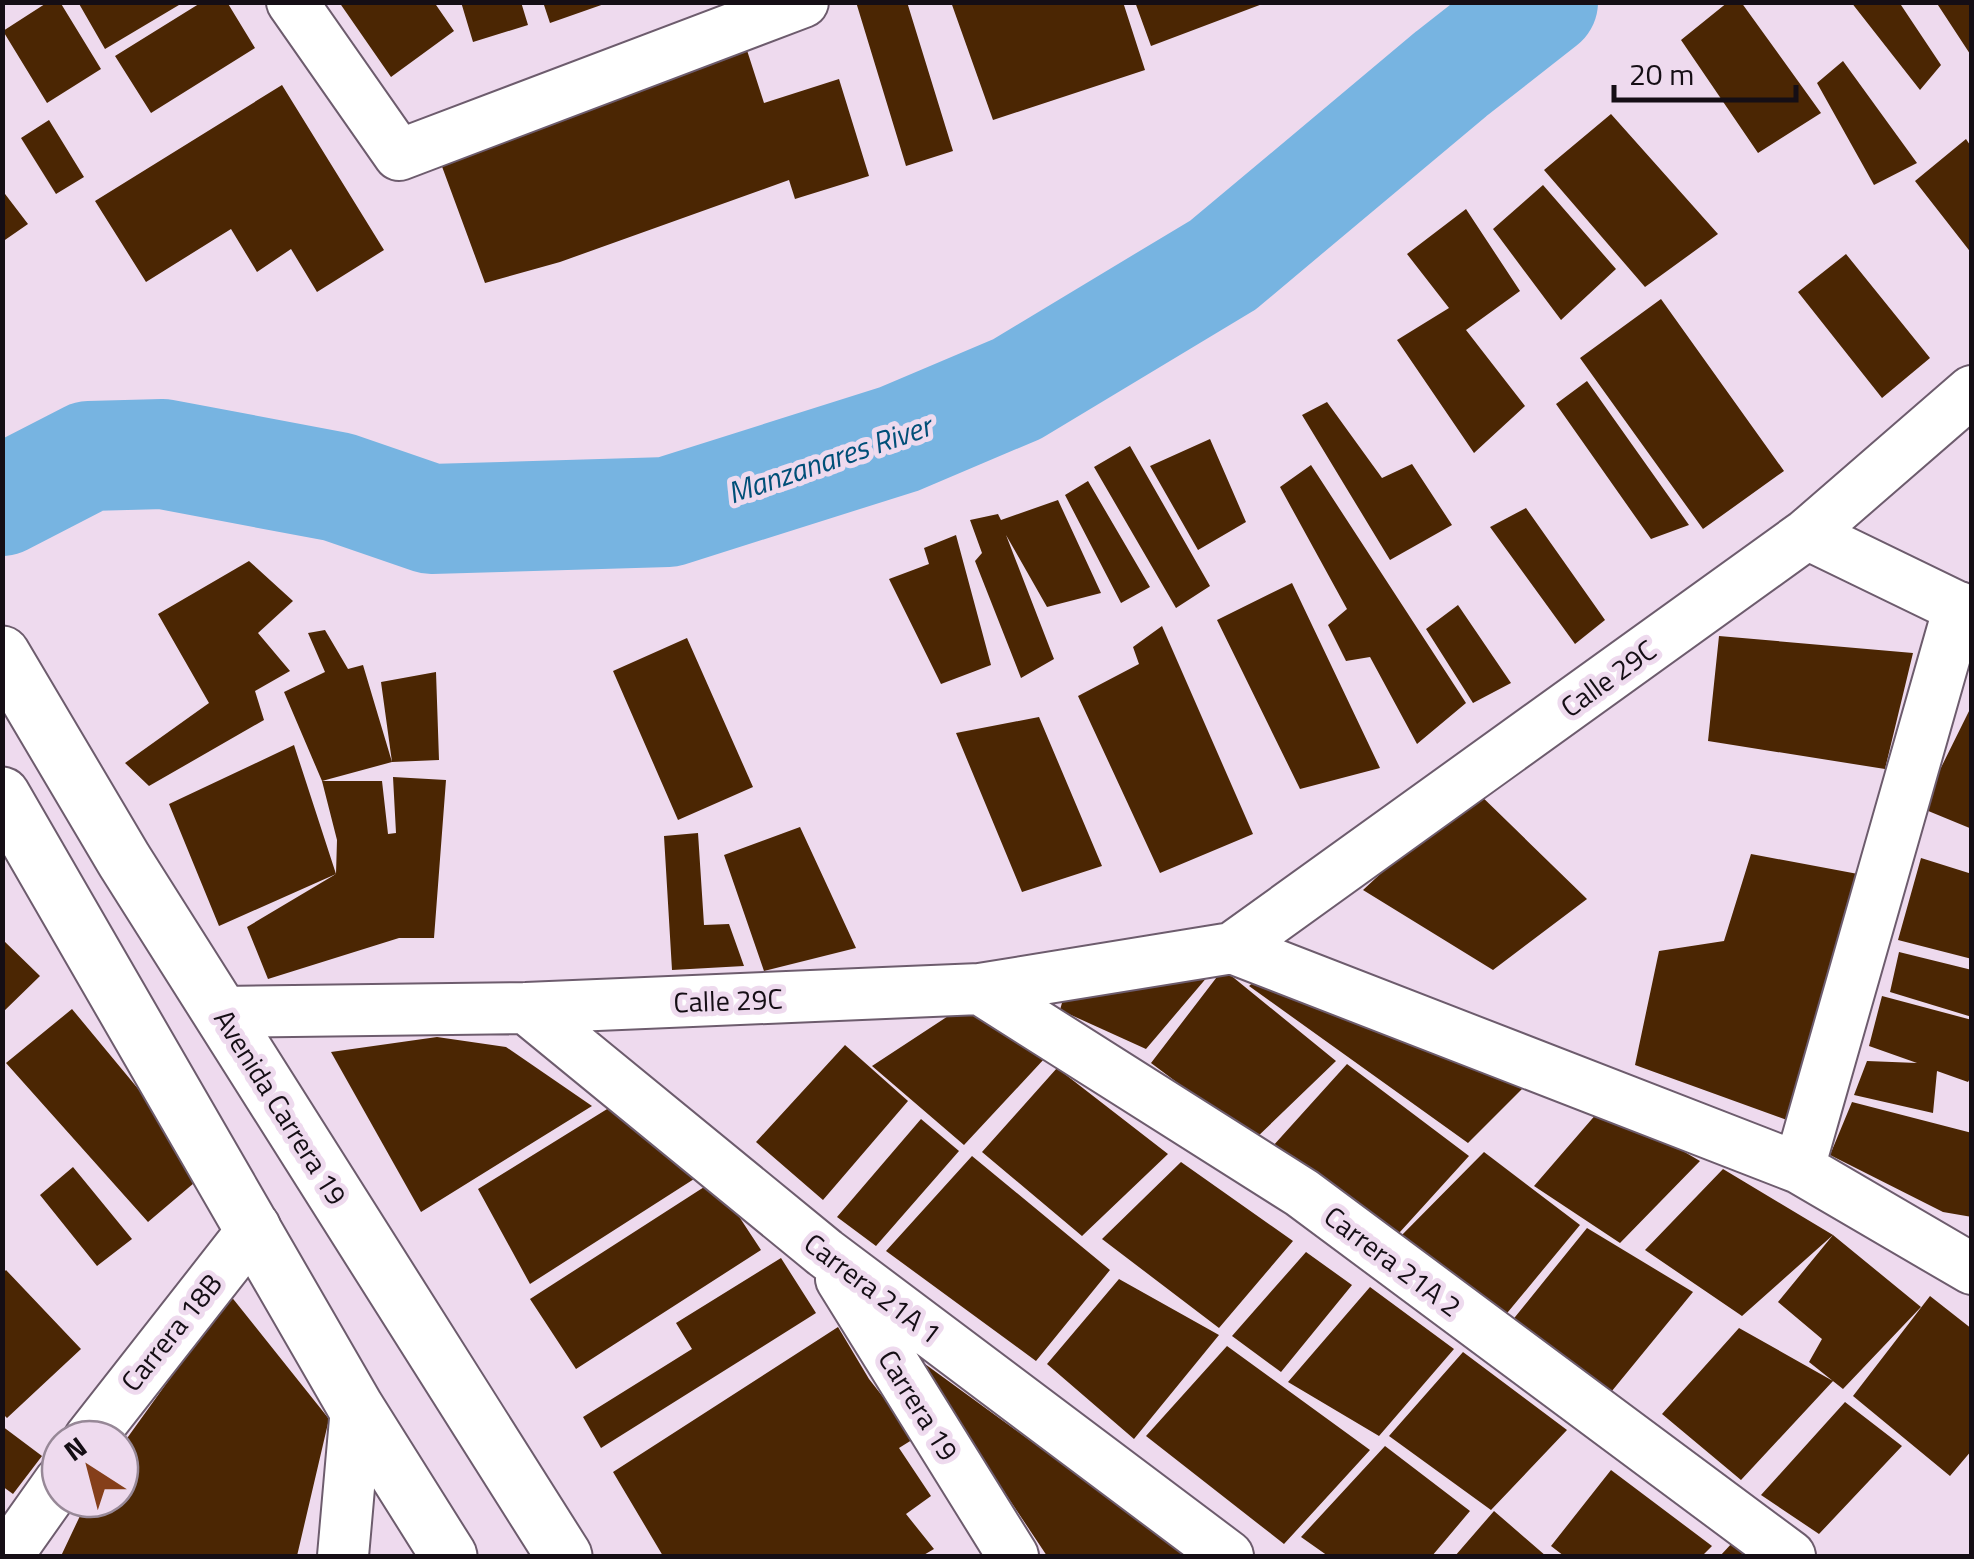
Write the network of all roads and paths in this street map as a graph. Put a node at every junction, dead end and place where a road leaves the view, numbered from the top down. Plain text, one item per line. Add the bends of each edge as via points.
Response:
1 (292, 2) edge
2 (802, 2) edge
3 (1972, 391) edge
4 (1808, 534) junction
5 (1965, 610) edge
6 (2, 654) edge
7 (2, 795) edge
8 (1232, 948) junction
9 (980, 989) junction
10 (526, 1008) junction
11 (221, 1012) junction
12 (1799, 1168) junction
13 (255, 1227) junction
14 (825, 1254) junction
15 (1972, 1269) edge
16 (356, 1408) junction
17 (105, 1419) edge
18 (40, 1510) edge
19 (8, 1556) edge
20 (343, 1556) edge
21 (449, 1556) edge
22 (564, 1556) edge
23 (1013, 1556) edge
24 (1228, 1556) edge
25 (1790, 1556) edge

1 - 2 street via 399,155
3 - 4 street, Calle 29C
4 - 5 street
4 - 8 street, Calle 29C
5 - 12 street
6 - 11 main road, Avenida Carrera 19
7 - 13 main road
8 - 9 street, Calle 29C
8 - 12 street
9 - 10 street, Calle 29C
9 - 25 street, Carrera 21A 2 via 1302,1193
10 - 11 street, Calle 29C
10 - 14 street, Carrera 21A 1
11 - 22 main road, Avenida Carrera 19
12 - 15 street
13 - 16 main road
13 - 17 street, Carrera 18B
14 - 23 street, Carrera 19
14 - 24 street, Carrera 21A 1
16 - 20 street
16 - 21 main road
18 - 19 street

